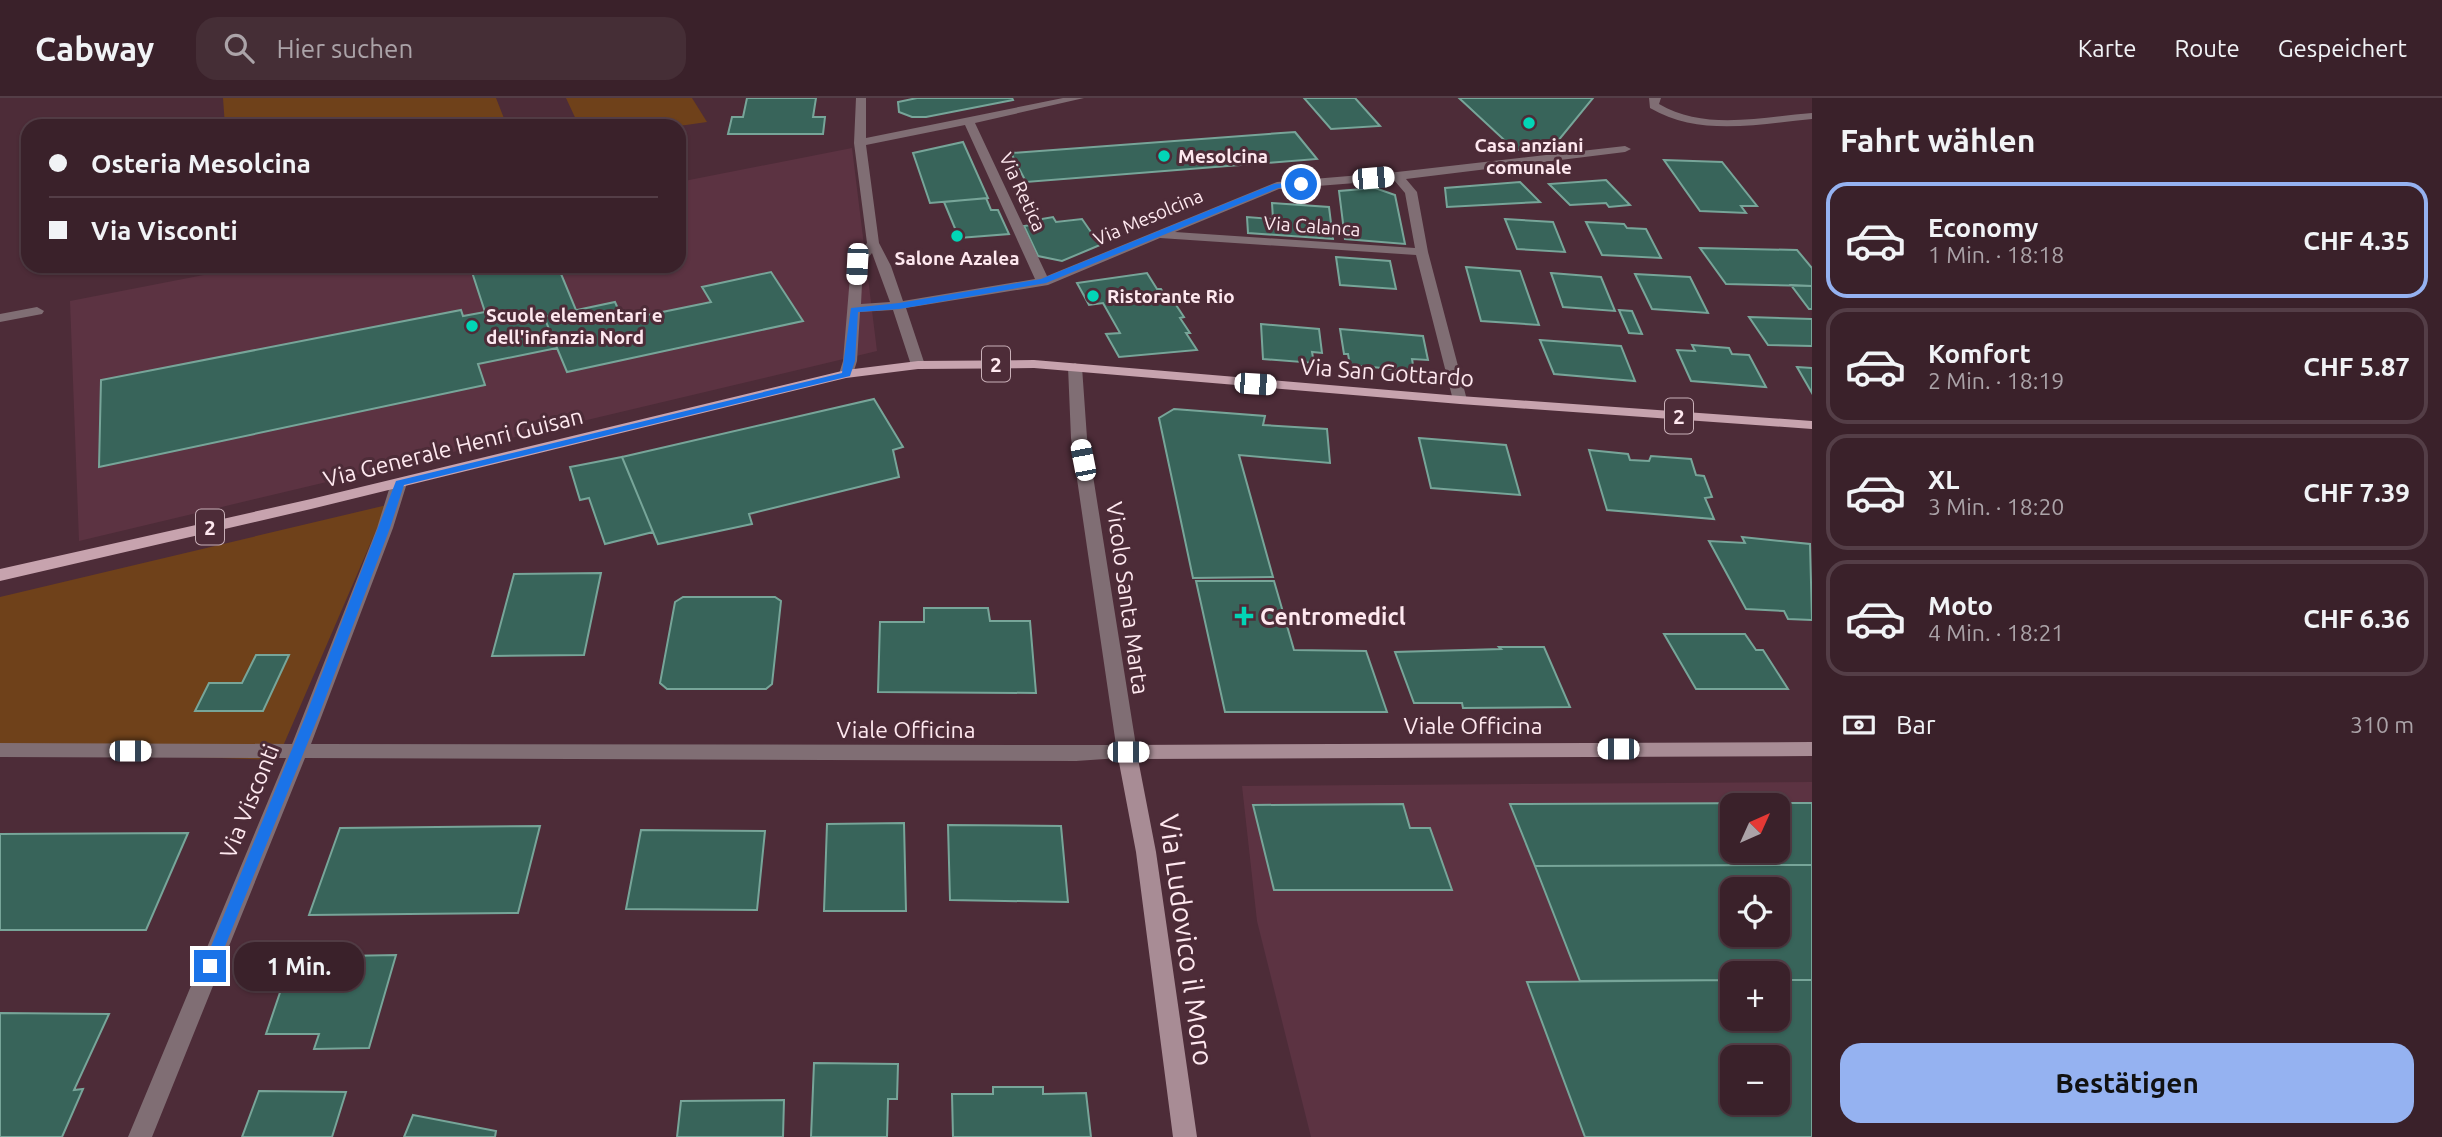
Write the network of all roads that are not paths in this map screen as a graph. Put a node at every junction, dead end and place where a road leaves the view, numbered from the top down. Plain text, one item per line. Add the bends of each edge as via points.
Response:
1 (862, 98) edge
2 (1080, 98) edge
3 (1656, 98) edge
4 (1812, 116) edge
5 (968, 120) junction
6 (860, 143) junction
7 (1625, 149) dead end
8 (1397, 176) junction
9 (1157, 235) junction
10 (873, 243) junction
11 (1422, 252) junction
12 (1043, 282) junction
13 (899, 306) junction
14 (854, 309) junction
15 (37, 312) dead end
16 (0, 318) edge
17 (918, 365) junction
18 (1074, 367) junction
19 (846, 374) junction
20 (1460, 400) junction
21 (1812, 425) edge
22 (399, 483) junction
23 (0, 575) edge
24 (1812, 749) edge
25 (0, 750) edge
26 (298, 752) junction
27 (1128, 752) junction
28 (140, 1137) edge
29 (1185, 1137) edge

1 - 6 street
2 - 5 street
3 - 4 street via 1654,106 1661,112 1690,121
5 - 6 street
5 - 12 street, Via Retica
6 - 10 street
7 - 8 street, Via Mesolcina
8 - 9 street, Via Mesolcina via 1277,186
8 - 11 street via 1411,192
9 - 11 street, Via Calanca
9 - 12 street, Via Mesolcina
10 - 13 street
10 - 14 street via 857,264
11 - 20 street
12 - 13 street, Via Mesolcina
13 - 14 street, Via Mesolcina
13 - 17 street
14 - 19 street
15 - 16 street
17 - 18 main road, Via San Gottardo / 2
17 - 19 main road, Via Generale Henri Guisan / 2
18 - 20 main road, Via San Gottardo / 2
18 - 27 street, Vicolo Santa Marta via 1079,438
19 - 22 main road, Via Generale Henri Guisan / 2
20 - 21 main road, Via San Gottardo / 2
22 - 23 main road, Via Generale Henri Guisan / 2
22 - 26 street, Via Visconti
24 - 27 street, Viale Officina
25 - 26 street, Viale Officina
26 - 27 street, Viale Officina
26 - 28 street, Via Visconti
27 - 29 street, Via Ludovico il Moro

